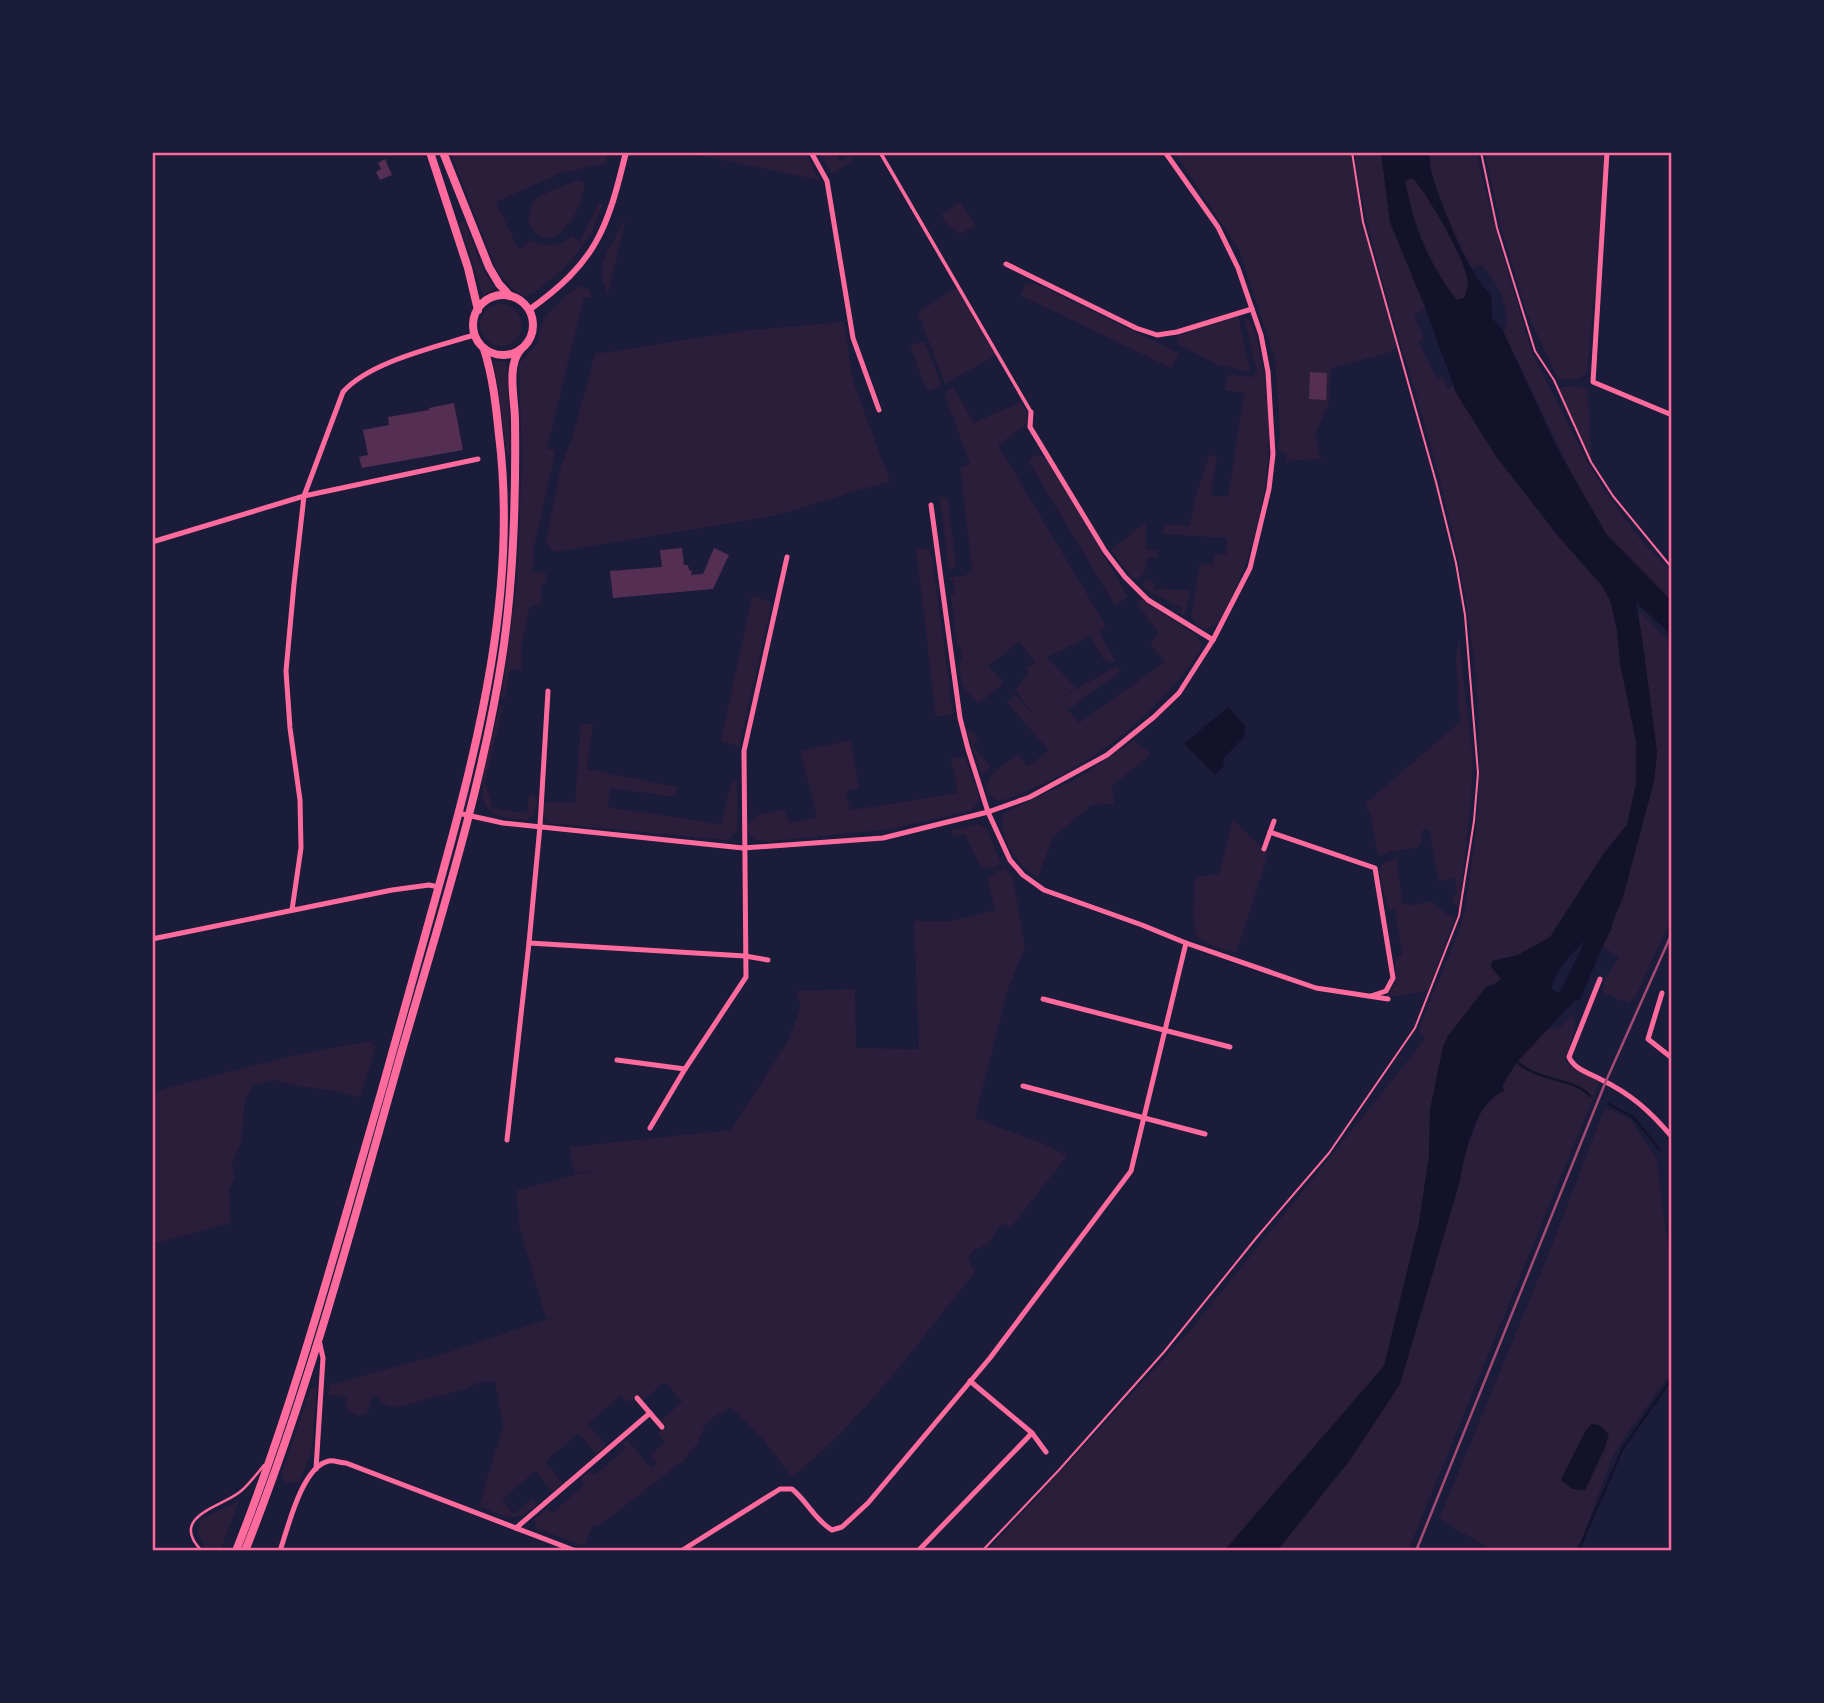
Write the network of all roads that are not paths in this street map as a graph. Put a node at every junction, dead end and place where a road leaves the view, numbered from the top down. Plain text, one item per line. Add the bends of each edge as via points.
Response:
1 (430, 152) edge
2 (443, 152) edge
3 (626, 152) edge
4 (811, 152) edge
5 (880, 152) edge
6 (1165, 152) edge
7 (1607, 152) edge
8 (1006, 264) dead end
9 (512, 298) junction
10 (1252, 309) junction
11 (478, 310) junction
12 (529, 310) junction
13 (474, 335) junction
14 (484, 349) junction
15 (521, 349) junction
16 (879, 410) dead end
17 (1031, 412) joint
18 (1672, 415) edge
19 (478, 459) dead end
20 (304, 496) junction
21 (931, 505) dead end
22 (152, 542) edge
23 (787, 557) dead end
24 (1213, 640) junction
25 (548, 691) dead end
26 (988, 812) junction
27 (463, 814) junction
28 (1274, 821) dead end
29 (540, 826) junction
30 (1270, 832) junction
31 (743, 848) junction
32 (1264, 849) dead end
33 (439, 887) junction
34 (292, 910) junction
35 (152, 939) edge
36 (529, 943) junction
37 (1186, 943) junction
38 (745, 956) junction
39 (768, 960) dead end
40 (1600, 979) dead end
41 (1662, 993) dead end
42 (1371, 996) junction
43 (1043, 999) dead end
44 (1388, 999) dead end
45 (1164, 1031) junction
46 (1230, 1047) dead end
47 (1672, 1058) edge
48 (617, 1060) dead end
49 (685, 1069) junction
50 (1023, 1086) dead end
51 (1143, 1118) junction
52 (650, 1128) dead end
53 (1205, 1134) dead end
54 (1672, 1137) edge
55 (507, 1140) dead end
56 (319, 1339) junction
57 (970, 1381) junction
58 (637, 1398) dead end
59 (650, 1413) junction
60 (662, 1427) dead end
61 (1032, 1433) junction
62 (1046, 1452) dead end
63 (269, 1460) junction
64 (316, 1469) junction
65 (516, 1528) junction
66 (202, 1551) edge
67 (236, 1551) edge
68 (245, 1551) edge
69 (280, 1551) edge
70 (576, 1551) edge
71 (681, 1551) edge
72 (918, 1551) edge

1 - 11 main road
2 - 9 main road via 489,267
3 - 12 street via 609,215 592,248 563,285
4 - 16 street via 827,181 853,338
5 - 17 street
6 - 10 street via 1218,226
7 - 18 street via 1593,382
8 - 10 street via 1157,335
9 - 11 main road via 490,299
9 - 12 main road
10 - 24 street via 1268,372 1271,473 1250,568
11 - 13 main road
12 - 15 main road via 532,331
13 - 14 main road
13 - 20 street via 375,368 347,387
14 - 15 main road via 504,355
14 - 27 main road via 502,458 504,550 489,671
15 - 27 main road via 513,363 515,505 510,598 494,700
17 - 24 street via 1030,427 1121,572 1148,600
19 - 20 street
20 - 22 street
20 - 34 street via 286,671 300,800 301,848
21 - 26 street via 960,718
23 - 31 street via 744,745
24 - 26 street via 1179,693 1114,750 1030,797
25 - 29 street
26 - 31 street via 883,838
26 - 37 street via 1010,860 1044,890
27 - 29 street
27 - 33 main road
27 - 56 main road via 445,900
28 - 30 street
29 - 31 street
29 - 36 street
30 - 32 street
30 - 42 street via 1375,869 1393,978 1386,990
31 - 38 street
33 - 34 street via 392,890
33 - 63 main road via 328,1274
34 - 35 street
36 - 38 street
36 - 55 street
37 - 42 street via 1315,988
37 - 45 street
38 - 39 street
38 - 49 street via 746,977
40 - 54 street via 1569,1057 1575,1066 1647,1109
41 - 47 street via 1648,1039
42 - 44 street
43 - 45 street
45 - 46 street
45 - 51 street
48 - 49 street
49 - 52 street
50 - 51 street
51 - 53 street
51 - 57 street via 1131,1171
56 - 64 street via 323,1359
56 - 68 main road
57 - 61 street
57 - 71 street via 868,1503 842,1527 832,1530 821,1524 801,1496 792,1489 779,1489
58 - 59 street
59 - 60 street
59 - 65 street
61 - 62 street
61 - 72 street
63 - 66 lane via 240,1492 194,1521 191,1531
63 - 67 main road
64 - 65 street via 329,1461 346,1463
64 - 69 street via 305,1481
65 - 70 street

